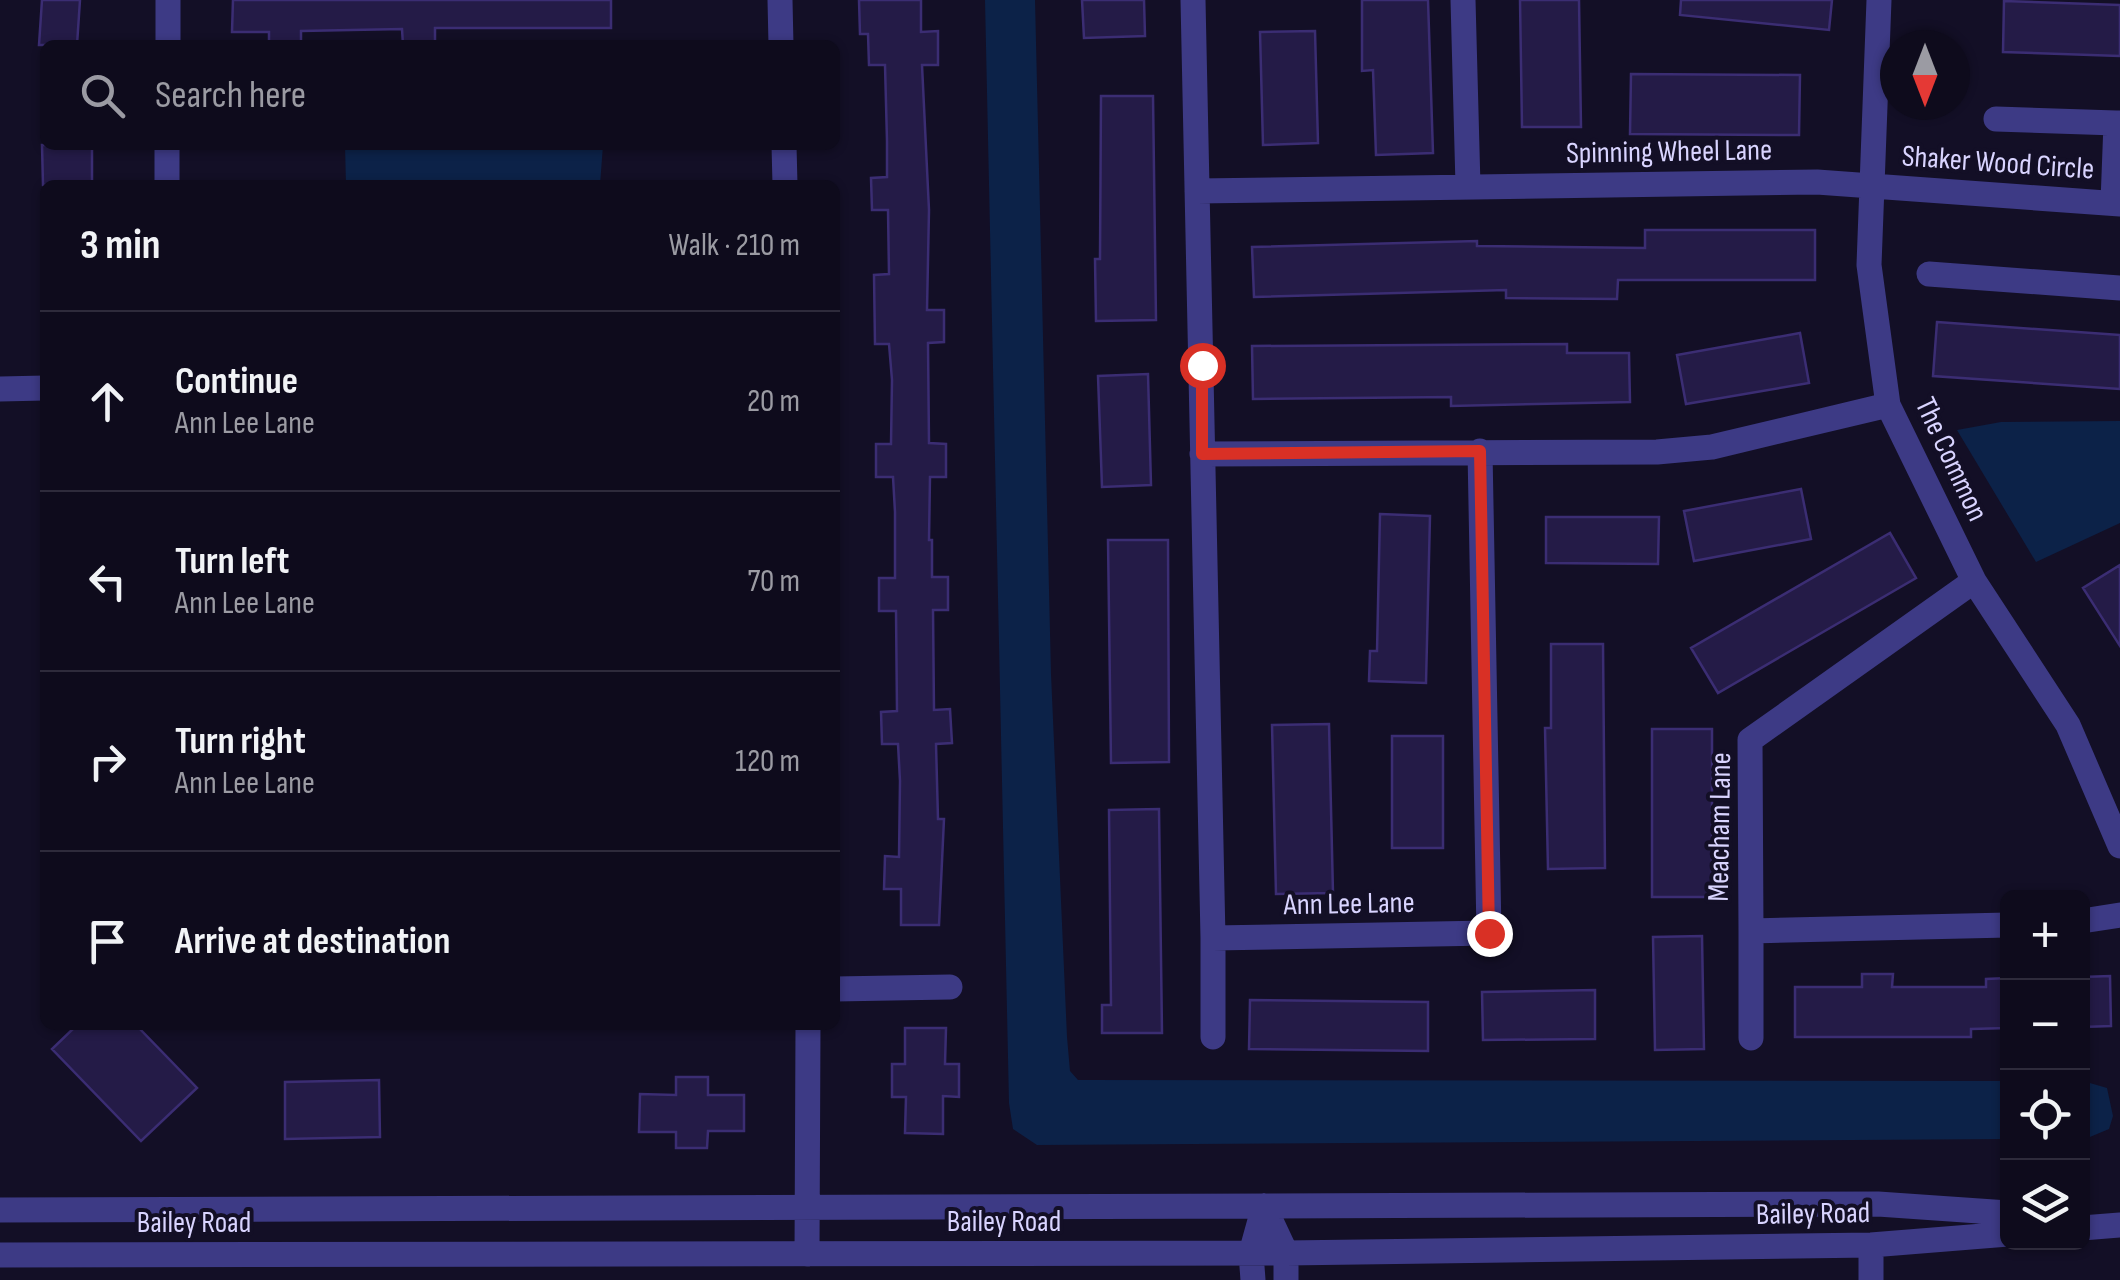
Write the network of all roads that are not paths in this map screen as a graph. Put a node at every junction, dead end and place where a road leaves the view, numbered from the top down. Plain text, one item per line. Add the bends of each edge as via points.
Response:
1 (168, 0) edge
2 (780, 0) edge
3 (1192, 0) edge
4 (1463, 0) edge
5 (1879, 0) edge
6 (168, 40) edge
7 (781, 40) edge
8 (1996, 119) dead end
9 (2118, 123) edge
10 (167, 150) edge
11 (784, 150) edge
12 (167, 180) edge
13 (785, 180) edge
14 (1871, 185) junction
15 (1468, 186) junction
16 (1197, 191) junction
17 (2117, 203) edge
18 (1929, 274) dead end
19 (2120, 288) edge
20 (40, 388) edge
21 (0, 389) edge
22 (1888, 405) junction
23 (1480, 451) junction
24 (1202, 454) junction
25 (1974, 581) junction
26 (2120, 846) edge
27 (2120, 915) edge
28 (2090, 920) edge
29 (2000, 925) edge
30 (1751, 930) junction
31 (1213, 938) junction
32 (950, 987) dead end
33 (840, 989) edge
34 (808, 1030) edge
35 (1213, 1037) dead end
36 (1751, 1038) dead end
37 (1264, 1206) junction
38 (807, 1208) junction
39 (0, 1210) edge
40 (2000, 1212) edge
41 (2090, 1219) edge
42 (2120, 1223) edge
43 (2090, 1227) edge
44 (2000, 1235) edge
45 (1871, 1245) junction
46 (1251, 1253) junction
47 (1286, 1253) junction
48 (807, 1254) junction
49 (0, 1255) edge
50 (1252, 1280) edge
51 (1286, 1280) edge
52 (1871, 1280) edge

1 - 6 street
2 - 7 street
3 - 16 street
4 - 15 street
5 - 14 street, The Common
8 - 9 street
9 - 17 street
10 - 12 street
11 - 13 street
14 - 15 street, Spinning Wheel Lane
14 - 17 street, Shaker Wood Circle
14 - 22 street, The Common via 1869,266
15 - 16 street, Spinning Wheel Lane
16 - 24 street
18 - 19 street
20 - 21 street
22 - 23 street via 1712,447
22 - 25 street, The Common
23 - 24 street
23 - 31 street, Ann Lee Lane via 1489,933
24 - 31 street
25 - 26 street, The Common via 2068,725
25 - 30 street, Meacham Lane via 1750,740
27 - 28 street
29 - 30 street, Meacham Lane
30 - 36 street
31 - 35 street
32 - 33 street
34 - 38 street
37 - 38 street, Bailey Road
37 - 40 street, Bailey Road via 1878,1204
37 - 46 street
37 - 47 street
38 - 39 street, Bailey Road
38 - 48 street
41 - 42 street
42 - 43 street
44 - 45 street, Bailey Road
45 - 47 street, Bailey Road
45 - 52 street
46 - 47 street, Bailey Road
46 - 48 street, Bailey Road
46 - 50 street
47 - 51 street
48 - 49 street, Bailey Road

